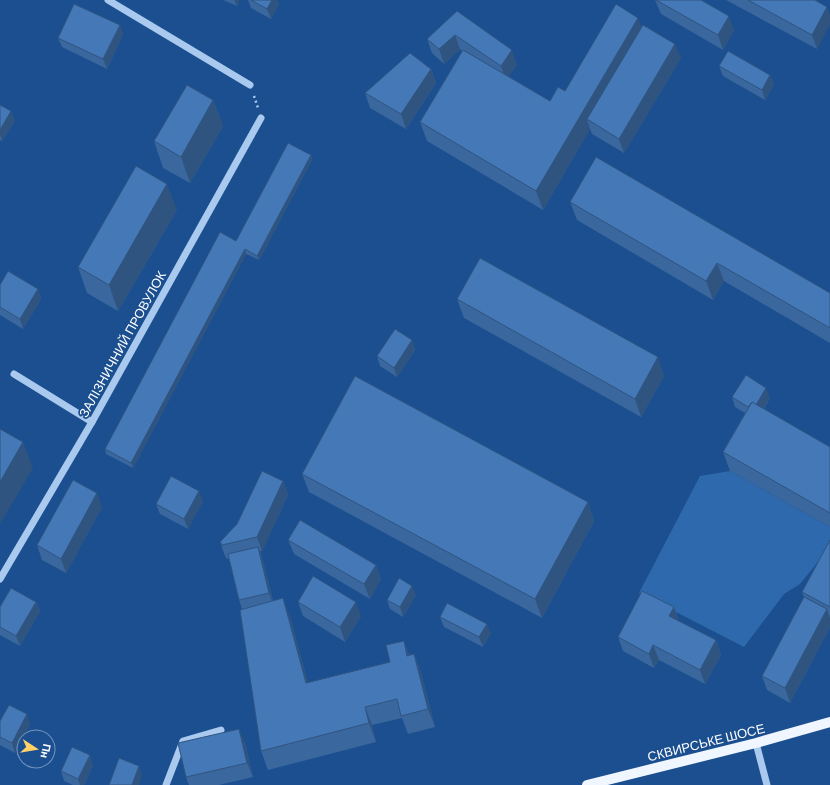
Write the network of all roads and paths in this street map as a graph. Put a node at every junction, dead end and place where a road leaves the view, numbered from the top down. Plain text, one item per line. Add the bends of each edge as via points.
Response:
1 (108, 0) edge
2 (250, 85) joint
3 (261, 118) joint
4 (14, 374) dead end
5 (92, 422) junction
6 (0, 579) edge
7 (830, 722) edge
8 (221, 730) dead end
9 (756, 743) junction
10 (166, 785) edge
11 (587, 785) edge
12 (767, 785) edge

1 - 2 street
2 - 3 path
3 - 5 street, ЗАЛІЗНИЧНИЙ ПРОВУЛОК
4 - 5 street
5 - 6 street, ЗАЛІЗНИЧНИЙ ПРОВУЛОК
7 - 9 main road, СКВИРСЬКЕ ШОСЕ
8 - 10 street via 183,741
9 - 11 main road, СКВИРСЬКЕ ШОСЕ
9 - 12 street

